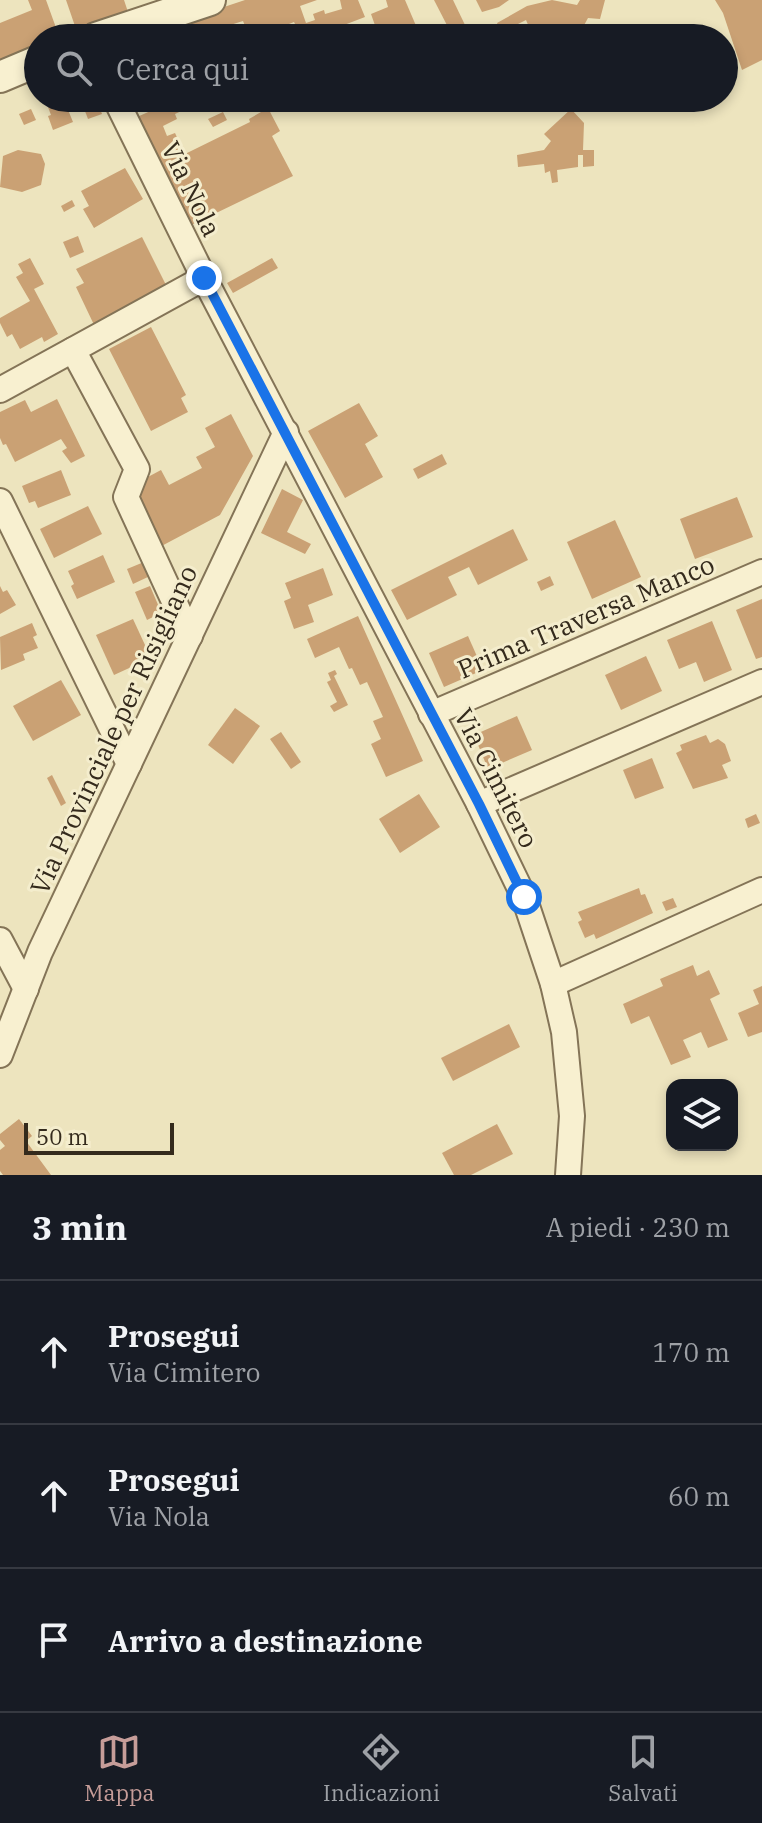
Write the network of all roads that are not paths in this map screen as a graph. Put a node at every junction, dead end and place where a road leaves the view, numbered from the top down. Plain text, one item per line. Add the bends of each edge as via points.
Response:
1 (210, 0) edge
2 (138, 24) edge
3 (24, 67) edge
4 (0, 77) edge
5 (122, 112) edge
6 (204, 278) junction
7 (73, 350) junction
8 (0, 390) edge
9 (286, 432) junction
10 (0, 501) edge
11 (762, 572) edge
12 (190, 636) junction
13 (762, 682) edge
14 (431, 714) junction
15 (129, 764) junction
16 (479, 804) junction
17 (762, 890) edge
18 (0, 940) edge
19 (553, 984) junction
20 (26, 989) junction
21 (0, 1055) edge
22 (568, 1175) edge

1 - 2 street
3 - 4 street
5 - 6 street, Via Nola
6 - 7 street
6 - 9 street, Via Nola
7 - 8 street
7 - 12 street via 137,469 126,497
9 - 12 street, Via Provinciale per Risigliano
9 - 14 street, Via Cimitero
10 - 15 street
11 - 14 street, Prima Traversa Manco
12 - 15 street, Via Provinciale per Risigliano
13 - 16 street
14 - 16 street, Via Cimitero
15 - 20 street, Via Provinciale per Risigliano
16 - 19 street, Via Cimitero via 524,897
17 - 19 street
18 - 20 street
19 - 22 street, Via Cimitero via 564,1032 572,1116
20 - 21 street, Via Provinciale per Risigliano

